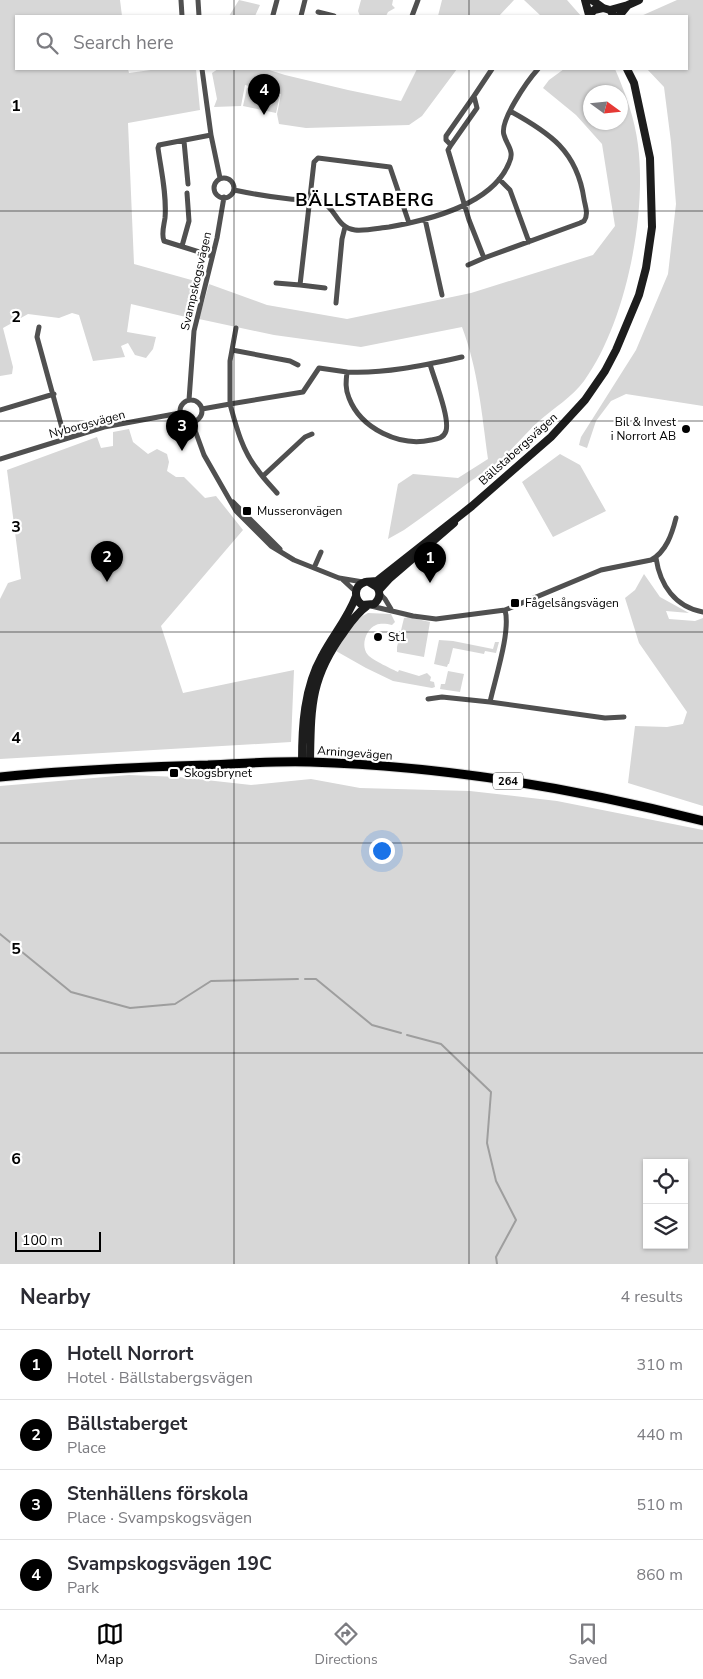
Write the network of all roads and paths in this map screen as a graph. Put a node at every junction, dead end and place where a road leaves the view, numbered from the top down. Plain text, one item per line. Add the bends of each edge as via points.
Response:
1 (181, 0) edge
2 (198, 0) edge
3 (277, 0) edge
4 (305, 0) edge
5 (418, 0) edge
6 (585, 0) edge
7 (592, 0) edge
8 (639, 0) edge
9 (628, 5) junction
10 (609, 11) edge
11 (318, 12) dead end
12 (274, 13) edge
13 (182, 15) edge
14 (199, 15) edge
15 (301, 15) edge
16 (330, 15) edge
17 (412, 15) edge
18 (589, 15) edge
19 (620, 15) edge
20 (202, 70) edge
21 (491, 70) edge
22 (537, 70) edge
23 (628, 70) edge
24 (474, 96) junction
25 (510, 111) junction
26 (211, 135) junction
27 (184, 141) junction
28 (452, 145) junction
29 (220, 178) junction
30 (499, 179) junction
31 (188, 184) dead end
32 (234, 190) junction
33 (187, 193) dead end
34 (224, 198) junction
35 (310, 201) junction
36 (465, 206) junction
37 (425, 219) junction
38 (409, 223) junction
39 (345, 227) junction
40 (529, 242) junction
41 (182, 246) junction
42 (212, 256) junction
43 (484, 258) junction
44 (468, 264) dead end
45 (276, 283) dead end
46 (300, 285) junction
47 (325, 288) dead end
48 (442, 295) dead end
49 (336, 303) dead end
50 (39, 327) dead end
51 (236, 328) dead end
52 (232, 350) junction
53 (462, 357) dead end
54 (430, 364) junction
55 (298, 365) dead end
56 (347, 372) junction
57 (54, 394) junction
58 (189, 400) junction
59 (230, 404) junction
60 (202, 409) junction
61 (0, 410) edge
62 (180, 413) junction
63 (192, 422) junction
64 (312, 434) dead end
65 (65, 440) junction
66 (0, 459) edge
67 (263, 476) junction
68 (277, 494) dead end
69 (472, 506) junction
70 (676, 518) dead end
71 (322, 552) dead end
72 (656, 558) junction
73 (314, 568) junction
74 (339, 578) junction
75 (367, 582) junction
76 (379, 592) junction
77 (356, 594) junction
78 (369, 606) junction
79 (391, 609) junction
80 (505, 610) junction
81 (703, 612) edge
82 (336, 638) junction
83 (428, 699) dead end
84 (490, 702) junction
85 (624, 717) dead end
86 (306, 762) junction
87 (0, 777) edge
88 (703, 821) edge

1 - 13 street
2 - 14 street
3 - 12 street
4 - 15 street
5 - 17 street
6 - 18 street
7 - 10 street
8 - 9 street
9 - 10 street
9 - 19 street
10 - 18 street via 596,9
11 - 16 street
20 - 26 street, Svampskogsvägen
21 - 24 street
22 - 25 street
23 - 69 street, Bällstabergsvägen via 634,83 650,158 652,227 639,295 605,371 585,400 551,437
24 - 28 street via 477,108
24 - 28 street via 446,136
25 - 30 street via 503,135 511,156
25 - 40 street via 554,139 569,156 582,185 587,215 580,223
26 - 27 street
26 - 29 street, Svampskogsvägen
27 - 31 street
27 - 41 street via 159,145 158,148 165,215 162,237 164,241
28 - 36 street via 448,150
29 - 32 street via 232,181
29 - 34 street, Svampskogsvägen via 215,184 215,191
30 - 36 street
30 - 40 street via 510,190
32 - 34 street
32 - 35 street
33 - 41 street via 189,221
34 - 42 street, Svampskogsvägen
35 - 38 street via 314,162 318,158 387,166 392,169
35 - 39 street via 322,202
35 - 46 street
36 - 37 street
36 - 43 street
37 - 38 street
37 - 48 street
38 - 39 street via 355,230
39 - 49 street
40 - 43 street
41 - 42 street
42 - 58 street, Svampskogsvägen via 194,331
43 - 44 street
45 - 46 street
46 - 47 street
50 - 57 street via 37,337
51 - 52 street
52 - 55 street
52 - 59 street
53 - 54 street
54 - 56 street via 368,373
54 - 56 street via 447,420 446,432 440,438 410,443 372,428 362,418 349,399
56 - 59 street via 319,368 303,392
57 - 61 street
57 - 65 street
58 - 60 street via 197,402
58 - 62 street via 182,405
59 - 60 street
59 - 67 street via 242,442
60 - 63 street via 199,418
62 - 63 street via 184,420
62 - 65 street, Nyborgsvägen via 118,424
63 - 73 street via 204,455 236,511 271,546
64 - 67 street
65 - 66 street, Nyborgsvägen
67 - 68 street
69 - 75 street, Bällstabergsvägen via 377,581
69 - 76 street, Bällstabergsvägen via 389,579
70 - 72 street via 671,537
71 - 73 street
72 - 80 street via 601,570
72 - 81 street via 658,573 677,602 690,610
73 - 74 street
74 - 75 street
74 - 77 street
75 - 76 street via 374,584
75 - 77 street via 360,585
76 - 78 street via 377,601
76 - 79 street
77 - 78 street via 359,603
77 - 82 street
78 - 79 street
78 - 82 street via 359,612
79 - 80 street via 436,619
80 - 84 street via 508,617
82 - 86 street via 324,658 313,694
83 - 84 street via 442,697
84 - 85 street via 605,718
86 - 87 main road, Arningevägen / 264 via 148,767
86 - 88 main road, Arningevägen / 264 via 459,774 524,783

